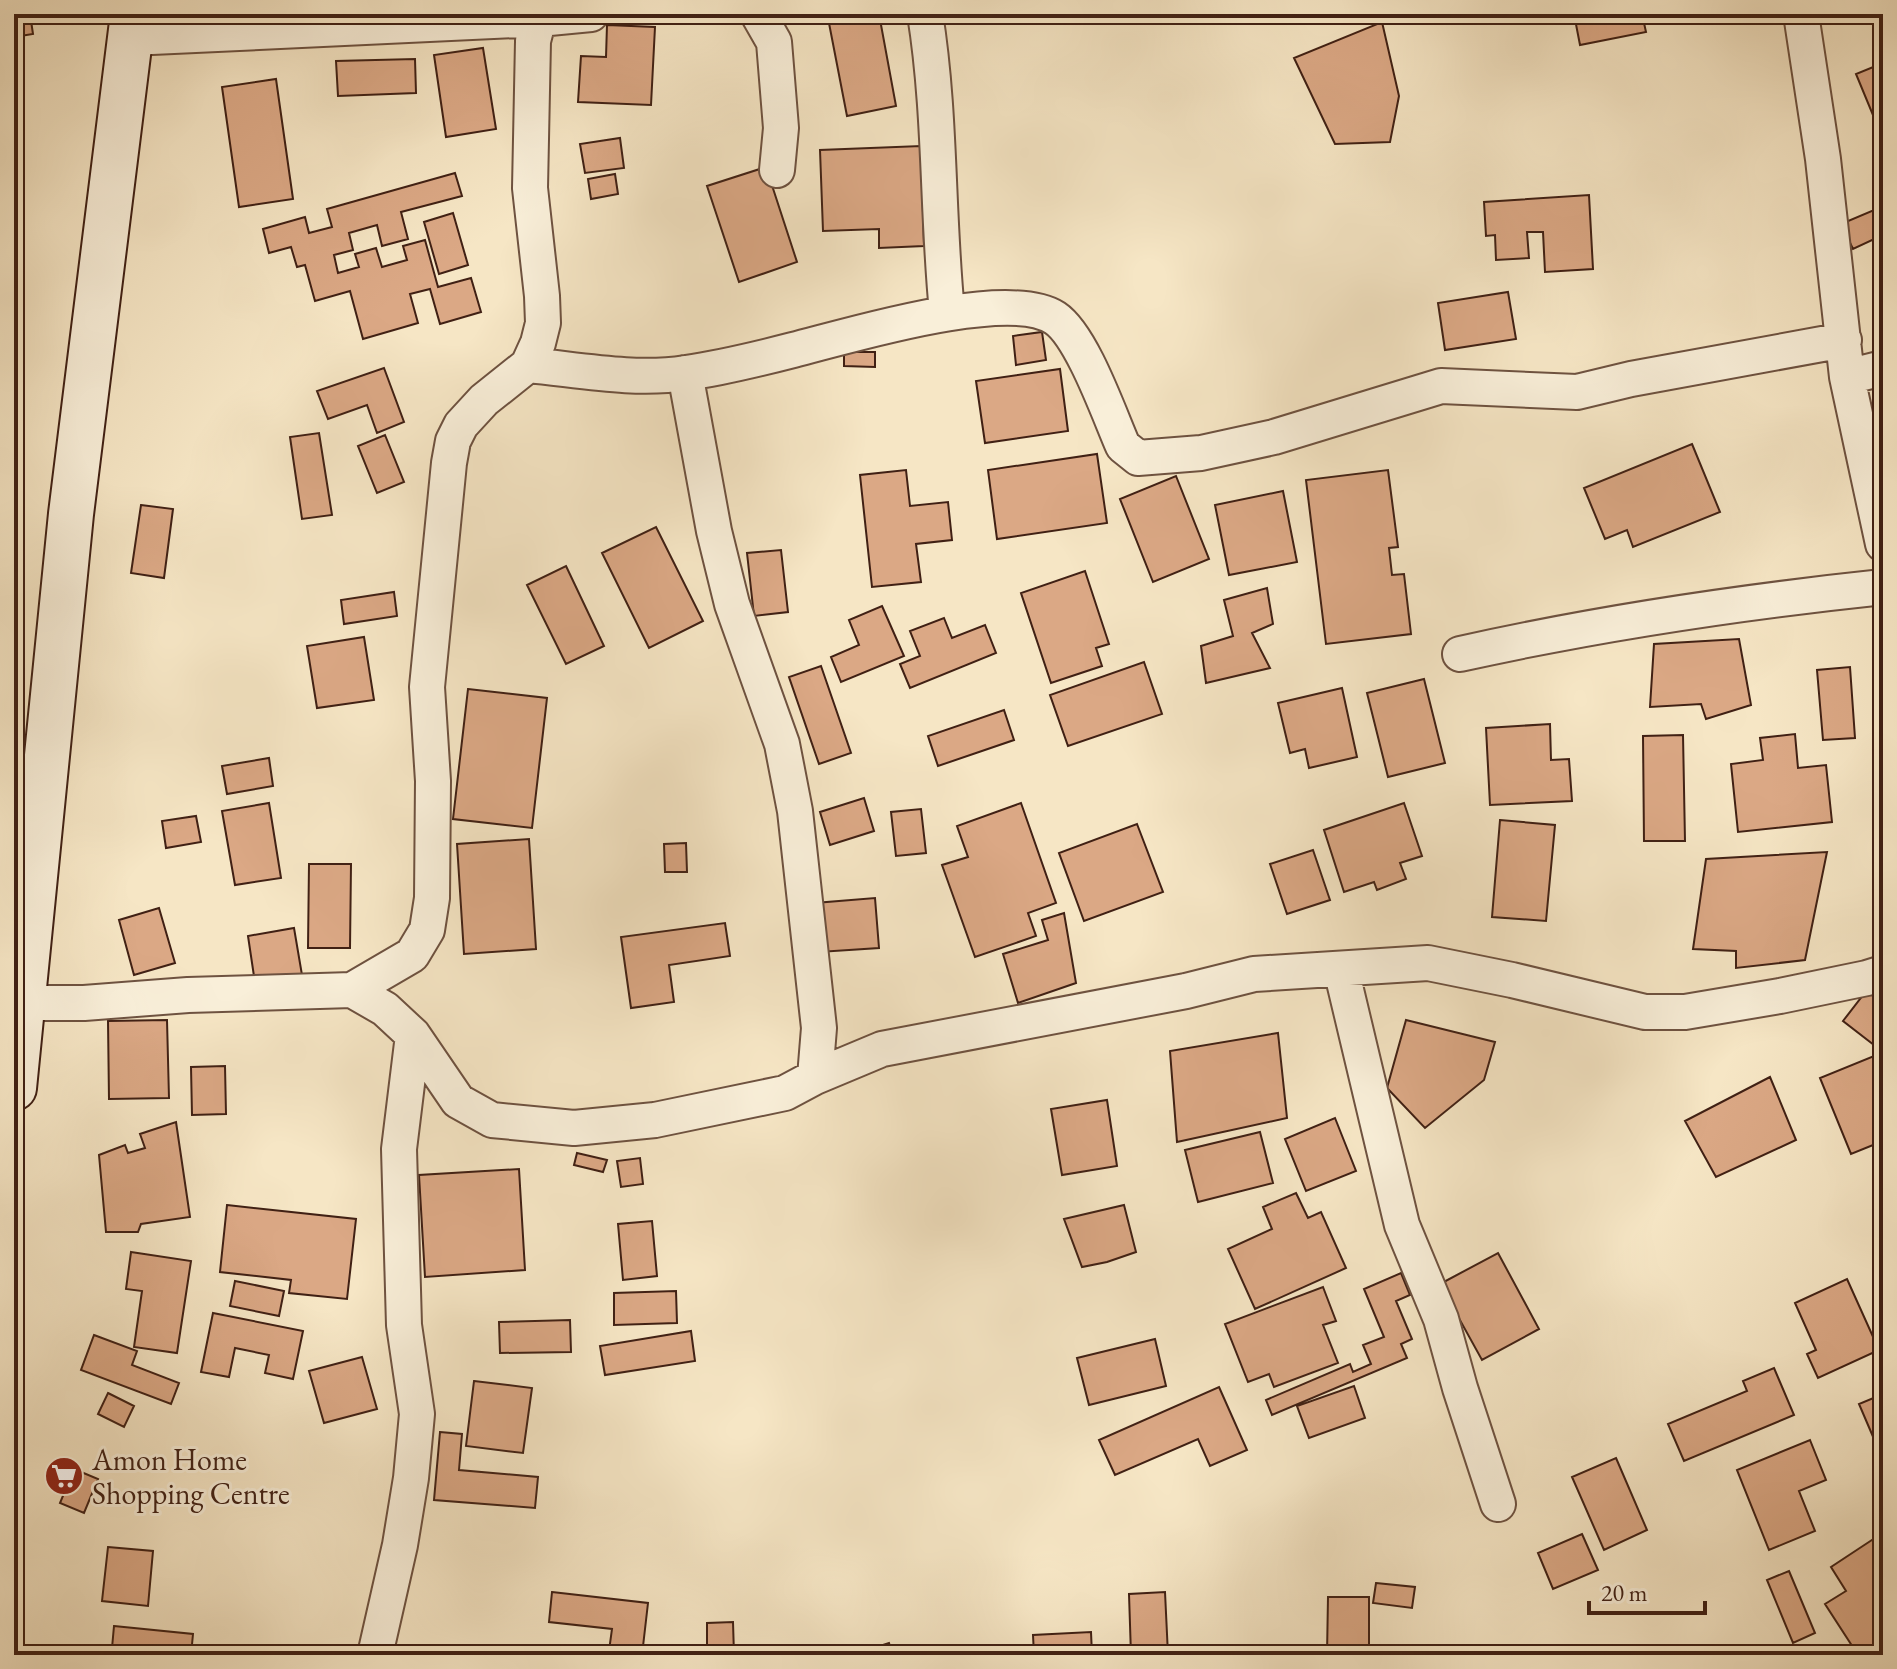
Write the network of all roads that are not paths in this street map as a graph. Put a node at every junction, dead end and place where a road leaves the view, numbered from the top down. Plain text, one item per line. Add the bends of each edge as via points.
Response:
1 (591, 14) edge
2 (758, 14) edge
3 (925, 14) edge
4 (1801, 14) edge
5 (539, 16) edge
6 (132, 26) edge
7 (777, 170) dead end
8 (947, 312) junction
9 (1844, 340) junction
10 (528, 365) junction
11 (1883, 368) edge
12 (685, 373) junction
13 (1847, 377) junction
14 (1883, 544) edge
15 (1883, 587) edge
16 (1460, 654) dead end
17 (1341, 969) junction
18 (1883, 973) edge
19 (352, 990) junction
20 (25, 1003) junction
21 (413, 1035) junction
22 (815, 1077) junction
23 (14, 1088) edge
24 (1498, 1504) dead end
25 (375, 1655) edge

1 - 5 street
2 - 7 street via 774,42 781,128
3 - 8 street via 934,74
4 - 9 street
5 - 6 street
5 - 10 street via 533,41 530,188 543,323
6 - 20 main road via 71,514
8 - 9 street via 1031,309 1055,318 1074,337 1123,446 1138,458 1201,453 1274,437 1441,386 1577,392
8 - 12 street
9 - 13 street
10 - 12 street via 640,376
10 - 19 street via 461,425 449,463 427,687 433,781 427,930 412,955
11 - 13 street
12 - 22 street via 732,604 782,744 795,811 819,1028
13 - 14 street
15 - 16 street via 1772,599
17 - 18 street via 1428,963 1645,1012 1701,1009
17 - 22 street via 1254,974 882,1049
17 - 24 street via 1396,1204 1441,1319
19 - 20 street
19 - 21 street via 385,1009
20 - 23 main road
21 - 22 street via 458,1101 492,1120 574,1128 655,1120 785,1093
21 - 25 street via 399,1149 404,1325 417,1414 400,1545

